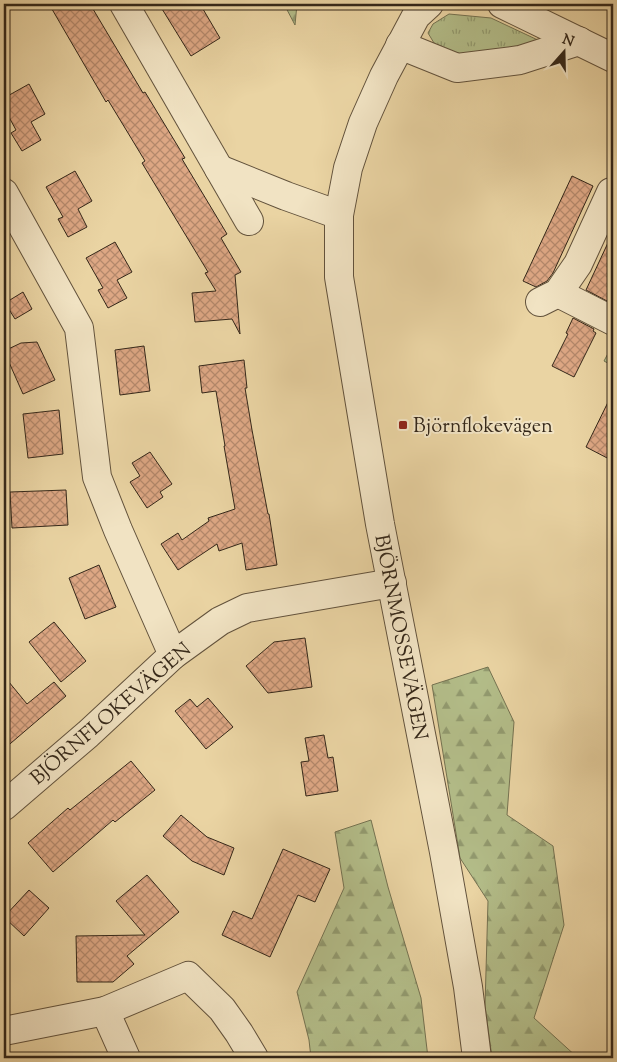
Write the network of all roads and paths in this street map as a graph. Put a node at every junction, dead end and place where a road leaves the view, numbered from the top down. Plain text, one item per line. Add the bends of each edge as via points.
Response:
1 (124, 4) edge
2 (502, 4) edge
3 (422, 10) edge
4 (579, 41) junction
5 (400, 45) junction
6 (613, 58) edge
7 (219, 169) junction
8 (611, 192) dead end
9 (4, 193) edge
10 (339, 215) junction
11 (249, 221) dead end
12 (613, 321) edge
13 (392, 583) junction
14 (173, 655) junction
15 (4, 806) edge
16 (104, 1012) junction
17 (4, 1031) edge
18 (126, 1058) edge
19 (254, 1058) edge
20 (478, 1058) edge

1 - 7 street
2 - 4 street
3 - 5 street, BJÖRNMOSSEVÄGEN
4 - 5 street via 520,60 457,68
4 - 6 street
5 - 10 street, BJÖRNMOSSEVÄGEN via 363,123 348,168
7 - 10 street
7 - 11 street
8 - 12 street via 578,264 549,297
9 - 14 street via 79,328 97,477
10 - 13 street, BJÖRNMOSSEVÄGEN via 339,277
13 - 14 street, BJÖRNFLOKEVÄGEN via 247,608 220,621
13 - 20 street, BJÖRNMOSSEVÄGEN via 451,890
14 - 15 street, BJÖRNFLOKEVÄGEN
16 - 17 street
16 - 18 street
16 - 19 street via 188,976 222,1009

